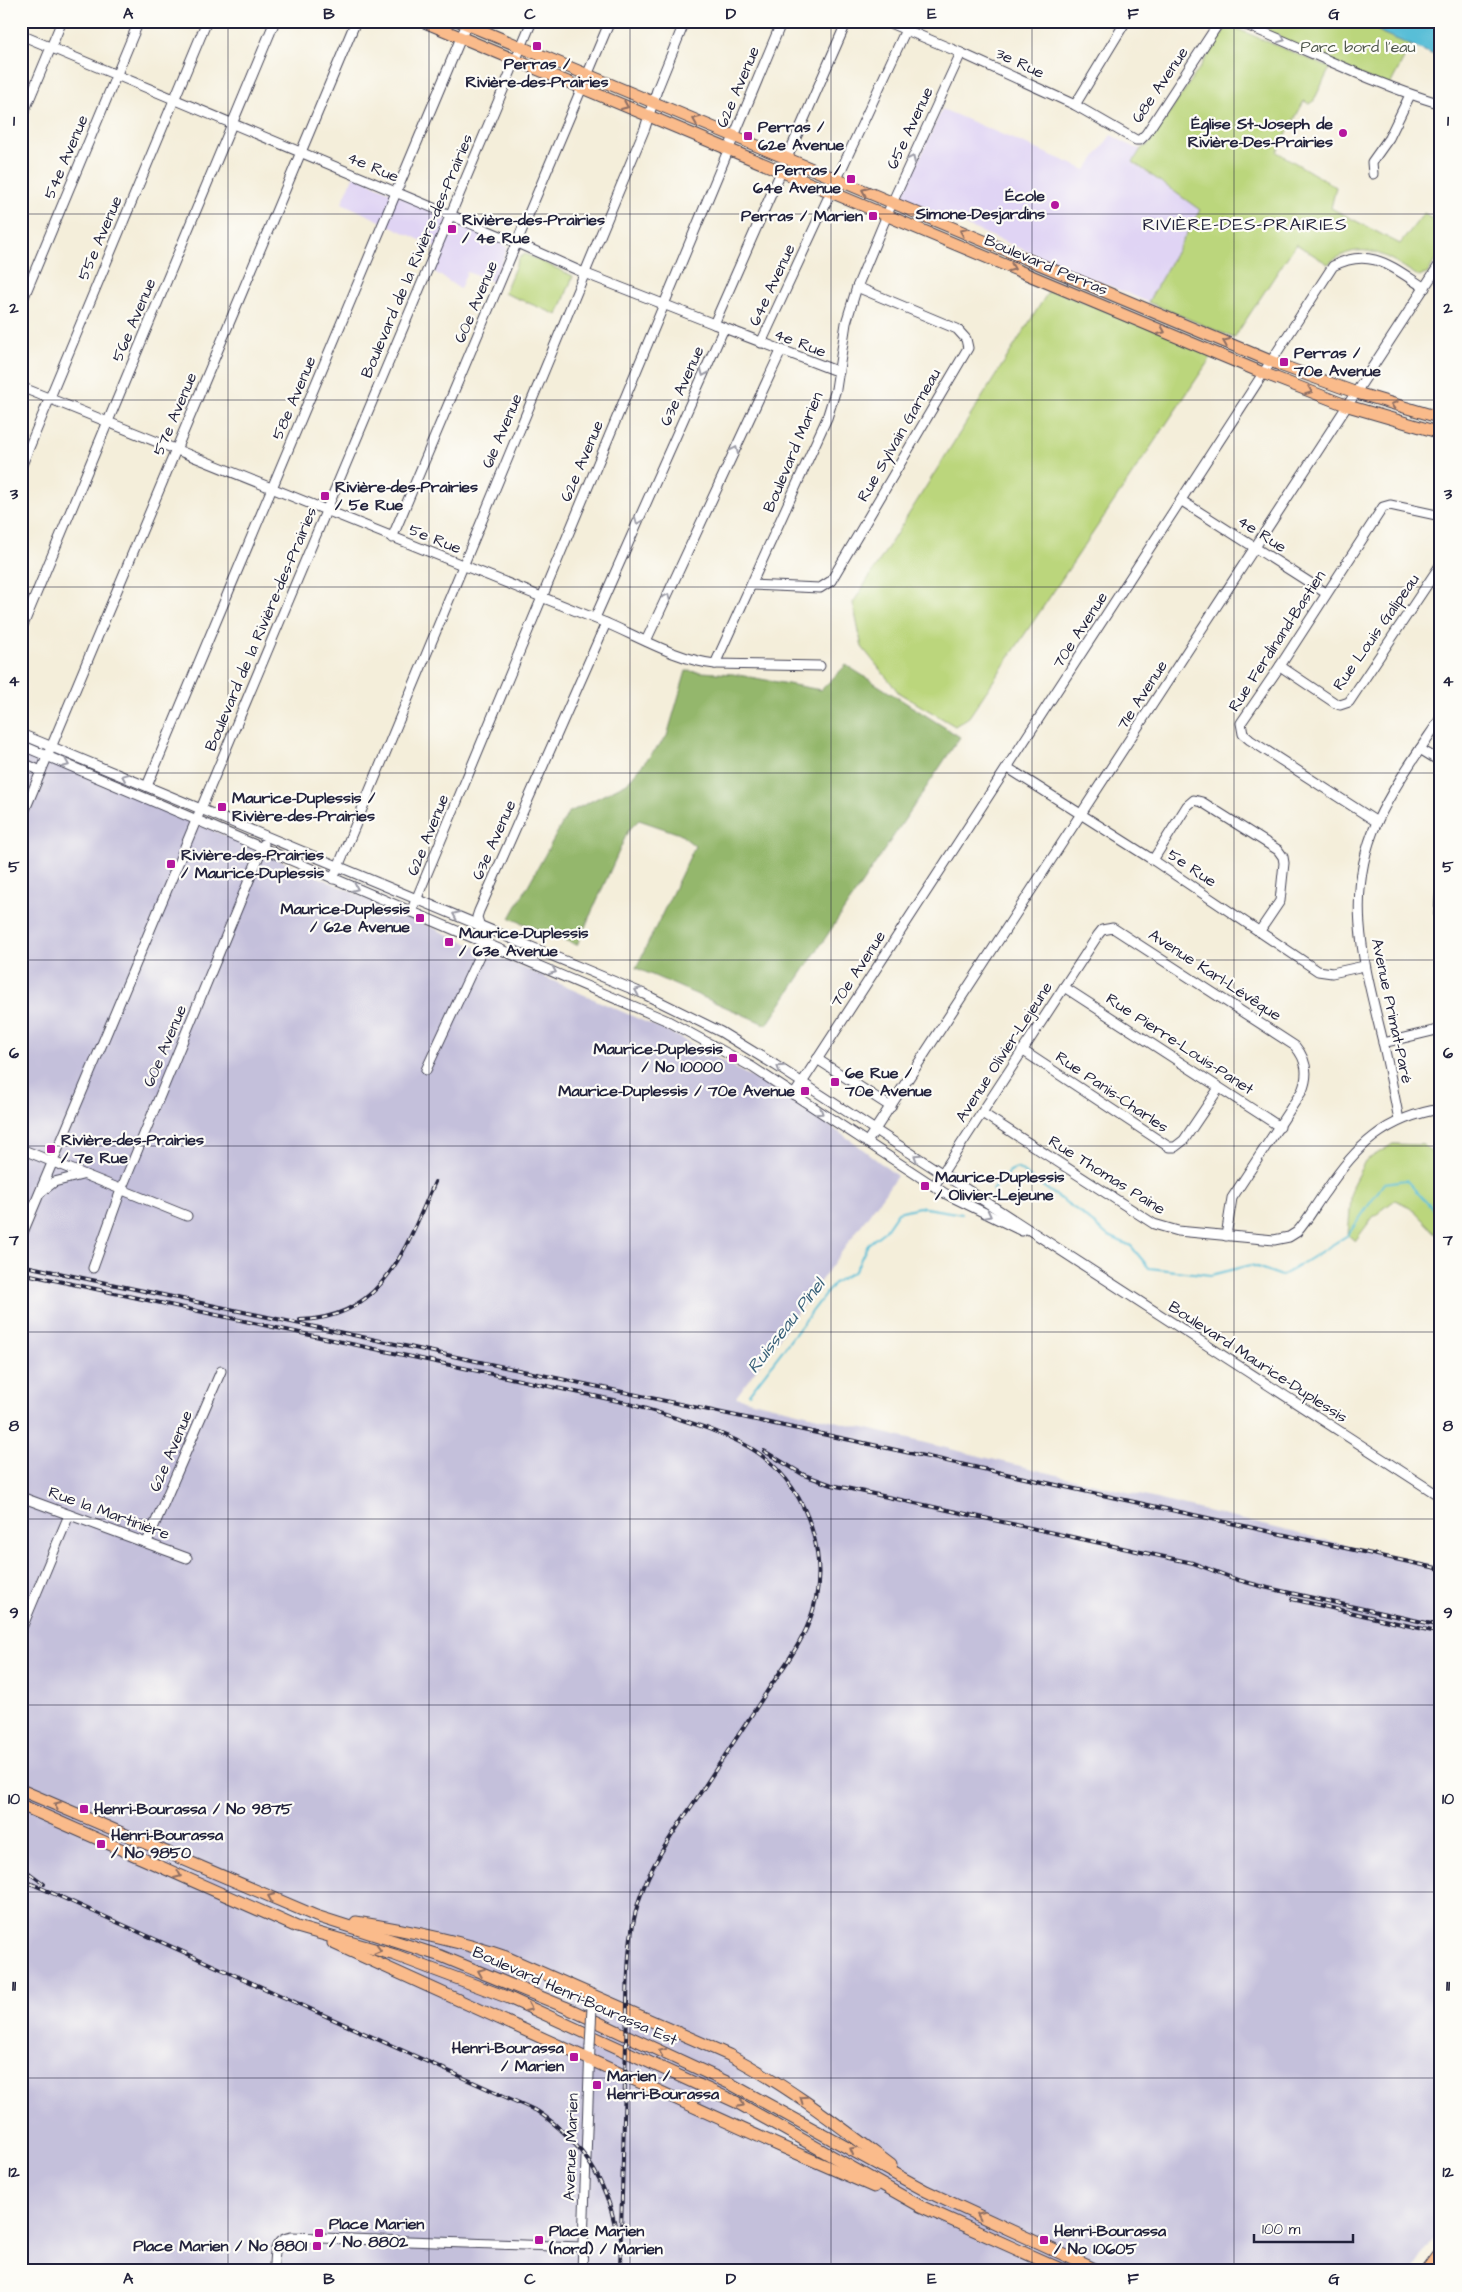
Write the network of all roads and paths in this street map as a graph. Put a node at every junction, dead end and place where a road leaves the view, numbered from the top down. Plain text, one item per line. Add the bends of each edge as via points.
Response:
1 (62, 21) edge
2 (139, 21) edge
3 (207, 21) edge
4 (275, 21) edge
5 (356, 21) edge
6 (422, 21) edge
7 (532, 21) edge
8 (610, 21) edge
9 (685, 21) edge
10 (782, 21) edge
11 (847, 21) edge
12 (885, 21) edge
13 (910, 21) edge
14 (1034, 21) edge
15 (1038, 21) edge
16 (1126, 21) edge
17 (1220, 21) edge
18 (1236, 21) edge
19 (465, 22) edge
20 (906, 30) junction
21 (21, 35) edge
22 (461, 38) junction
23 (521, 47) junction
24 (51, 48) junction
25 (962, 53) junction
26 (515, 60) junction
27 (116, 75) junction
28 (588, 75) junction
29 (582, 88) junction
30 (1410, 95) junction
31 (175, 100) junction
32 (653, 102) junction
33 (1441, 104) edge
34 (1076, 105) junction
35 (649, 116) junction
36 (21, 119) edge
37 (232, 124) junction
38 (734, 136) junction
39 (1140, 140) joint
40 (728, 149) junction
41 (301, 153) junction
42 (787, 158) junction
43 (781, 172) junction
44 (1373, 174) dead end
45 (838, 180) junction
46 (396, 193) junction
47 (832, 193) junction
48 (892, 203) junction
49 (450, 216) junction
50 (886, 216) junction
51 (517, 243) junction
52 (1441, 262) edge
53 (584, 273) junction
54 (856, 287) junction
55 (1425, 288) junction
56 (21, 304) edge
57 (664, 304) junction
58 (714, 324) junction
59 (724, 328) junction
60 (761, 343) junction
61 (781, 351) junction
62 (1271, 361) junction
63 (839, 372) junction
64 (1263, 374) junction
65 (21, 387) edge
66 (1357, 393) junction
67 (50, 399) junction
68 (1348, 406) junction
69 (1441, 418) edge
70 (108, 421) junction
71 (1441, 433) edge
72 (176, 450) junction
73 (21, 467) edge
74 (272, 489) junction
75 (1182, 501) junction
76 (326, 512) junction
77 (1441, 516) edge
78 (392, 538) junction
79 (1256, 548) junction
80 (1441, 564) edge
81 (461, 566) junction
82 (752, 585) junction
83 (1326, 593) junction
84 (542, 598) junction
85 (595, 618) junction
86 (606, 623) junction
87 (21, 630) edge
88 (646, 641) junction
89 (715, 664) junction
90 (820, 666) dead end
91 (1280, 666) junction
92 (1441, 718) edge
93 (21, 734) edge
94 (21, 745) edge
95 (51, 746) junction
96 (1420, 749) junction
97 (48, 756) junction
98 (21, 762) edge
99 (1441, 762) edge
100 (1008, 768) junction
101 (41, 771) junction
102 (147, 786) junction
103 (202, 809) junction
104 (1082, 815) junction
105 (21, 819) edge
106 (198, 820) junction
107 (1377, 822) junction
108 (267, 836) junction
109 (261, 848) junction
110 (1152, 860) junction
111 (338, 865) junction
112 (333, 879) junction
113 (1441, 886) edge
114 (418, 899) junction
115 (411, 912) junction
116 (480, 925) junction
117 (1259, 932) junction
118 (1098, 935) joint
119 (1441, 938) edge
120 (485, 943) junction
121 (1364, 966) junction
122 (1064, 987) junction
123 (694, 1017) junction
124 (1441, 1029) edge
125 (687, 1030) junction
126 (1383, 1043) junction
127 (1022, 1050) junction
128 (817, 1059) junction
129 (426, 1070) dead end
130 (802, 1083) junction
131 (1219, 1088) junction
132 (794, 1094) junction
133 (891, 1107) junction
134 (1441, 1109) edge
135 (982, 1113) junction
136 (1399, 1120) junction
137 (1280, 1127) junction
138 (875, 1130) junction
139 (867, 1142) junction
140 (21, 1149) edge
141 (53, 1162) junction
142 (942, 1173) junction
143 (84, 1174) junction
144 (934, 1186) junction
145 (121, 1190) junction
146 (40, 1193) junction
147 (187, 1216) dead end
148 (1226, 1236) junction
149 (21, 1237) edge
150 (1060, 1250) junction
151 (93, 1268) dead end
152 (222, 1371) dead end
153 (21, 1497) edge
154 (1441, 1497) edge
155 (69, 1515) junction
156 (147, 1542) junction
157 (187, 1558) dead end
158 (21, 1630) edge
159 (21, 1790) edge
160 (21, 1805) edge
161 (316, 1916) junction
162 (297, 1927) junction
163 (592, 1994) junction
164 (590, 2060) junction
165 (926, 2191) junction
166 (920, 2206) junction
167 (582, 2247) junction
168 (1441, 2252) edge
169 (1441, 2261) edge
170 (274, 2271) edge
171 (582, 2271) edge
172 (1065, 2271) edge
173 (1100, 2271) edge
174 (1427, 2271) edge
175 (1436, 2271) edge

1 - 24 street
2 - 27 street, 54e Avenue
3 - 31 street, 55e Avenue
4 - 37 street, 56e Avenue
5 - 41 street, 57e Avenue
6 - 22 main road, Boulevard Perras
7 - 23 street, Boulevard de la Rivière-des-Prairies
8 - 28 street, 60e Avenue
9 - 32 street, 61e Avenue
10 - 38 street, 62e Avenue
11 - 42 street
12 - 20 street, 3e Rue
13 - 20 street, 64e Avenue
14 - 15 street
16 - 34 street
17 - 39 street, 68e Avenue
18 -> 30 street
19 - 22 street, 58e Avenue
19 - 23 main road, Boulevard Perras
20 - 25 street, 3e Rue
20 - 45 street, 64e Avenue
21 - 24 street, 4e Rue
22 - 26 main road, Boulevard Perras
22 - 46 street, 58e Avenue
23 - 26 street, Boulevard de la Rivière-des-Prairies
23 - 28 main road, Boulevard Perras
24 - 27 street, 4e Rue
24 - 36 street
25 - 34 street, 3e Rue
48 -> 25 street, 65e Avenue
26 - 29 main road, Boulevard Perras
26 - 49 street, Boulevard de la Rivière-des-Prairies
27 - 31 street, 4e Rue
27 - 56 street, 54e Avenue
28 - 29 street, 60e Avenue
28 - 32 main road, Boulevard Perras
29 -> 35 main road, Boulevard Perras
29 - 51 street, 60e Avenue
30 - 33 street
30 - 44 street via 1389,138 1372,162
31 - 37 street, 4e Rue
31 - 67 street, 55e Avenue
32 - 35 street, 61e Avenue
38 -> 32 main road, Boulevard Perras
34 - 39 street, 3e Rue
35 - 40 main road, Boulevard Perras
35 - 53 street, 61e Avenue
37 - 41 street, 4e Rue
37 - 70 street, 56e Avenue
38 - 40 street, 62e Avenue
38 - 42 main road, Boulevard Perras
40 - 43 main road, Boulevard Perras
40 - 57 street, 62e Avenue
41 - 46 street, 4e Rue
41 - 72 street, 57e Avenue
42 - 45 main road, Boulevard Perras
43 - 47 main road, Boulevard Perras
43 - 58 street
45 - 47 street, 64e Avenue
48 -> 45 main road, Boulevard Perras
46 - 49 street, 4e Rue
46 - 74 street, 58e Avenue
47 - 50 main road, Boulevard Perras
47 - 60 street, 64e Avenue
48 - 50 street, 65e Avenue
62 -> 48 main road, Boulevard Perras
49 - 51 street, 4e Rue
49 - 76 street, Boulevard de la Rivière-des-Prairies
50 - 54 street, Boulevard Marien
50 -> 64 main road, Boulevard Perras
51 - 53 street, 4e Rue
51 - 78 street, 60e Avenue
52 - 55 street, 71e Avenue
53 - 57 street, 4e Rue
53 - 81 street, 61e Avenue
54 - 63 street, Boulevard Marien via 846,323
54 - 82 street, Rue Sylvain Garneau via 957,329 966,339 968,348 831,582 820,588
55 - 62 street, 70e Avenue via 1382,261 1370,257 1344,260 1333,266
55 - 66 street, 71e Avenue
57 - 58 street, 4e Rue
57 - 84 street, 62e Avenue
58 - 59 street
59 - 60 street, 4e Rue
59 -> 85 street, 63e Avenue
60 - 61 street, 4e Rue
61 - 63 street, 4e Rue
88 -> 61 street
62 - 64 street, 70e Avenue
62 - 66 main road, Boulevard Perras
63 - 82 street, Boulevard Marien via 827,418
64 -> 68 main road, Boulevard Perras
64 - 75 street, 70e Avenue
65 - 67 street, 5e Rue
66 - 68 street, 71e Avenue
69 -> 66 main road, Boulevard Perras
67 - 70 street, 5e Rue
67 - 73 street, 55e Avenue
68 - 71 main road, Boulevard Perras
68 - 79 street, 71e Avenue
70 - 72 street, 5e Rue
70 - 87 street, 56e Avenue
72 - 74 street, 5e Rue
72 - 95 street, 57e Avenue
74 - 76 street, 5e Rue
74 - 102 street, 58e Avenue
75 - 79 street, 4e Rue
75 - 100 street, 70e Avenue
76 - 78 street, 5e Rue
76 - 103 street, Boulevard de la Rivière-des-Prairies
77 - 83 street, Rue Ferdinand-Bastien via 1390,505 1383,507
78 - 81 street, 5e Rue
79 - 83 street, 4e Rue
79 - 104 street, 71e Avenue
80 - 91 street, Rue Louis Galipeau via 1349,702 1335,703
81 - 84 street, 5e Rue
81 - 111 street, 61e Avenue
82 - 89 street, Boulevard Marien
83 - 91 street, Rue Ferdinand-Bastien
84 - 85 street, 5e Rue
84 - 114 street, 62e Avenue
85 - 86 street, 5e Rue
86 - 88 street, 5e Rue
86 - 116 street, 63e Avenue via 479,911
88 - 89 street, 5e Rue
89 - 90 street, 5e Rue
91 - 107 street, Rue Ferdinand-Bastien via 1244,717 1240,727 1243,734
92 - 96 street, Avenue Primat-Paré
93 - 95 street, Boulevard Maurice-Duplessis
94 - 97 street, Boulevard Maurice-Duplessis
95 - 97 street, 57e Avenue
102 -> 95 street, Boulevard Maurice-Duplessis
96 - 99 street
96 - 107 street, Avenue Primat-Paré
97 - 101 street, 57e Avenue
97 -> 106 street, Boulevard Maurice-Duplessis
98 - 101 street
100 - 104 street, 5e Rue
100 - 128 street, 70e Avenue
101 - 105 street, 57e Avenue
102 - 103 street, Boulevard Maurice-Duplessis
103 - 106 street, Boulevard de la Rivière-des-Prairies
103 - 108 street, Boulevard Maurice-Duplessis
104 - 110 street, 5e Rue
104 - 133 street, 71e Avenue
106 - 109 street, Boulevard Maurice-Duplessis
106 - 141 street, Boulevard de la Rivière-des-Prairies
107 - 121 street, Avenue Primat-Paré via 1364,862 1360,893
108 - 109 street, 60e Avenue
108 - 111 street, Boulevard Maurice-Duplessis
109 - 112 street, Boulevard Maurice-Duplessis
109 - 145 street, 60e Avenue
110 - 117 street, 5e Rue
110 - 117 street via 1194,800 1278,850 1284,863 1280,901
111 - 112 street, 61e Avenue
111 - 114 street, Boulevard Maurice-Duplessis
112 -> 115 street, Boulevard Maurice-Duplessis
113 - 119 street
114 - 115 street, 62e Avenue
116 -> 114 street, Boulevard Maurice-Duplessis
115 - 120 street, Boulevard Maurice-Duplessis
116 - 120 street, 63e Avenue
123 -> 116 street, Boulevard Maurice-Duplessis
117 - 121 street, 5e Rue via 1322,973
118 - 122 street, Avenue Olivier-Lejeune
118 - 137 street, Avenue Karl-Lévêque via 1108,928 1119,930 1295,1046 1306,1066 1302,1091
120 -> 125 street, Boulevard Maurice-Duplessis
120 - 129 street
121 - 126 street, Avenue Primat-Paré
122 - 127 street, Avenue Olivier-Lejeune
122 - 131 street, Rue Pierre-Louis-Panet
123 - 125 street
130 -> 123 street, Boulevard Maurice-Duplessis
124 - 126 street
125 - 132 street, Boulevard Maurice-Duplessis
126 - 136 street, Avenue Primat-Paré
127 - 131 street, Rue Panis-Charles via 1169,1147 1175,1147 1184,1140
127 - 135 street, Avenue Olivier-Lejeune
128 - 130 street, 70e Avenue
128 - 133 street
130 - 132 street, 70e Avenue
130 - 138 street, Boulevard Maurice-Duplessis
131 - 137 street, Rue Pierre-Louis-Panet
132 -> 139 street, Boulevard Maurice-Duplessis
133 - 138 street, 71e Avenue
134 - 136 street, Rue Thomas Paine
135 - 142 street, Avenue Olivier-Lejeune
135 - 148 street, Rue Thomas Paine via 1154,1224 1178,1231
136 - 148 street, Rue Thomas Paine via 1373,1136 1346,1161 1304,1224 1293,1235 1274,1240
137 - 148 street via 1232,1198
138 - 139 street, 71e Avenue
142 -> 138 street, Boulevard Maurice-Duplessis
139 - 144 street, Boulevard Maurice-Duplessis
140 - 141 street
141 - 143 street
141 - 146 street, Boulevard de la Rivière-des-Prairies
142 - 144 street, Avenue Olivier-Lejeune
142 - 150 street, Boulevard Maurice-Duplessis
143 - 145 street
143 - 146 street via 54,1182
144 -> 150 street, Boulevard Maurice-Duplessis
145 - 147 street
145 - 151 street, 60e Avenue
146 - 149 street, Boulevard de la Rivière-des-Prairies
150 - 154 street, Boulevard Maurice-Duplessis
152 - 156 street, 62e Avenue
153 - 155 street, Rue la Martinière
155 - 156 street, Rue la Martinière
155 - 158 street
156 - 157 street, Rue la Martinière
161 -> 159 main road, Boulevard Henri-Bourassa Est
160 -> 162 main road, Boulevard Henri-Bourassa Est
161 - 163 main road via 472,1945
165 -> 161 main road, Boulevard Henri-Bourassa Est via 730,2084 566,2007 441,1956
162 - 164 main road
162 -> 166 main road, Boulevard Henri-Bourassa Est via 395,1955 509,1998 736,2102
163 - 164 street, Avenue Marien, bridge
165 -> 163 main road via 827,2116 758,2070
164 - 166 main road
164 - 167 street, Avenue Marien
173 -> 165 main road, Boulevard Henri-Bourassa Est
166 - 172 main road, Boulevard Henri-Bourassa Est
167 - 170 street via 292,2237 284,2239 274,2251
167 - 171 street, Avenue Marien
168 - 174 main road
169 - 175 main road

